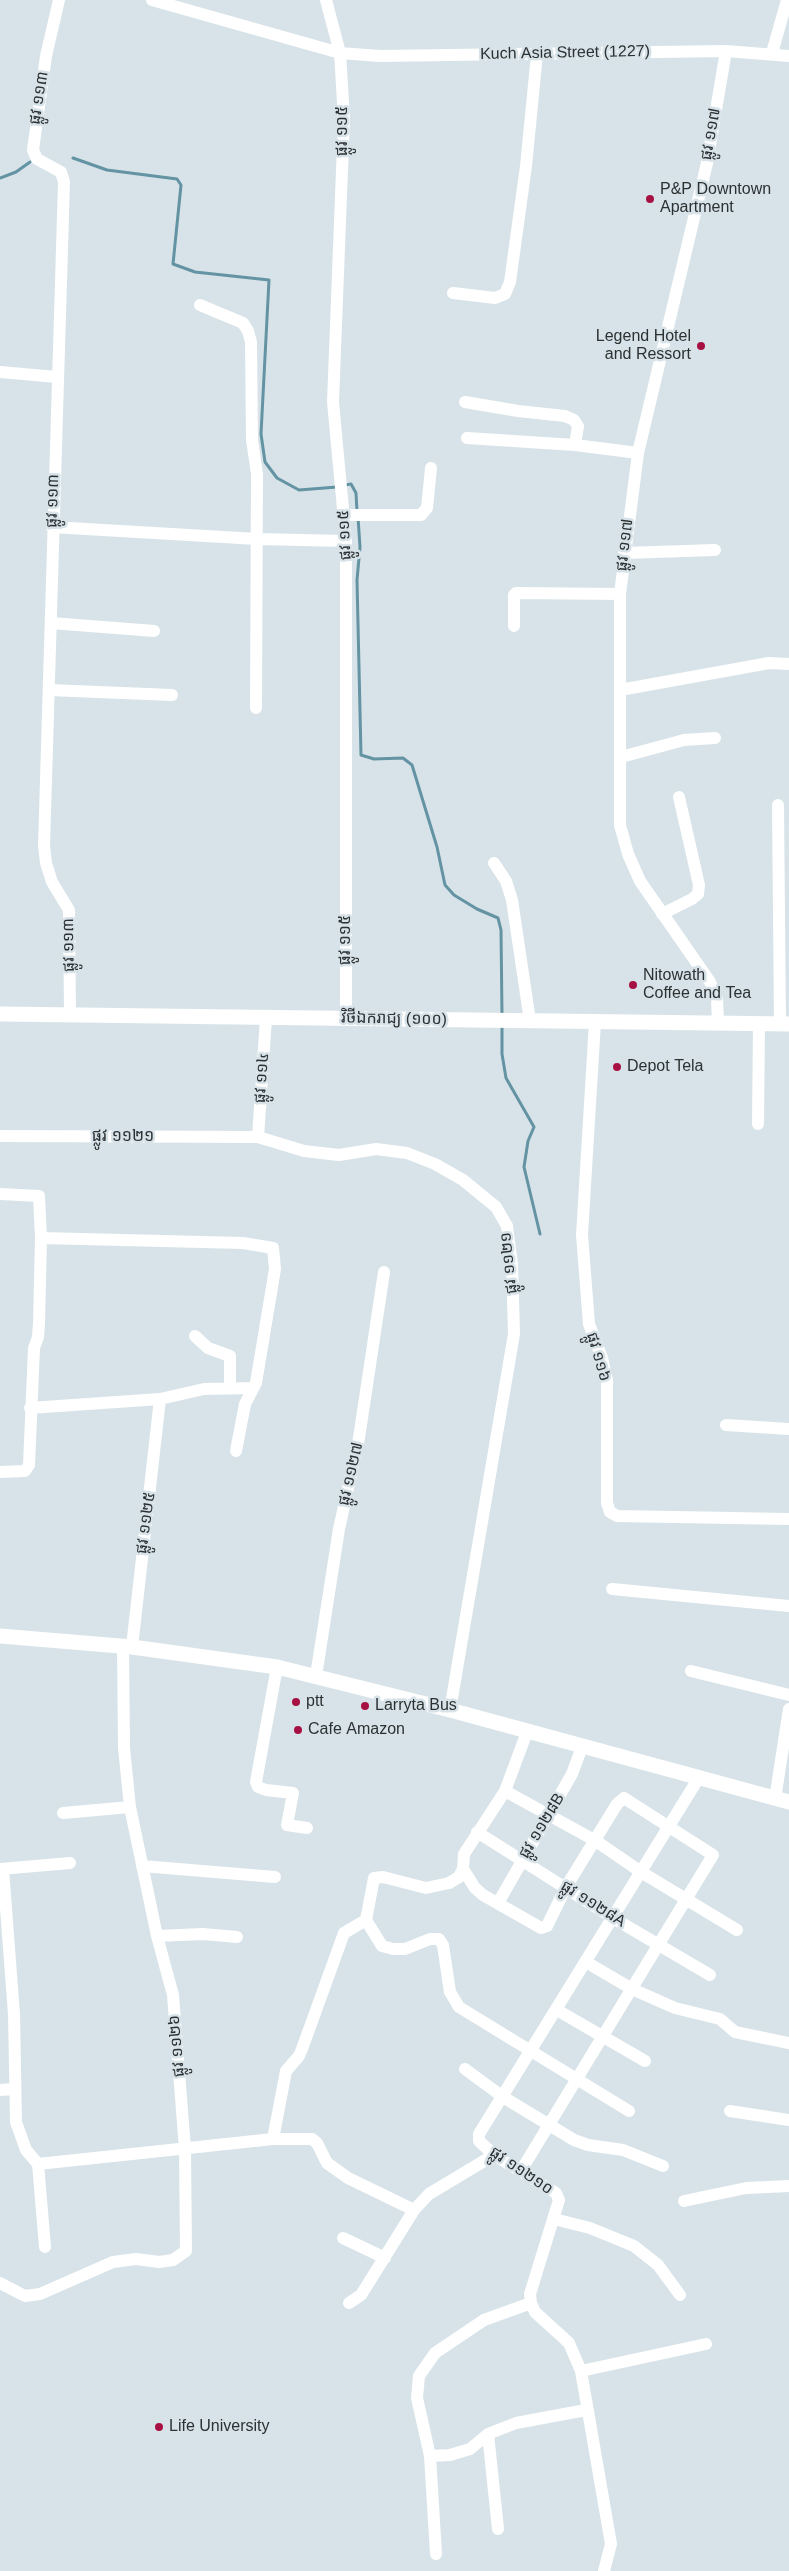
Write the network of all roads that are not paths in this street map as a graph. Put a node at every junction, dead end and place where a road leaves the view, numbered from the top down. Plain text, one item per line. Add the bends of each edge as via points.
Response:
1 (59, 0) edge
2 (152, 0) edge
3 (326, 0) edge
4 (787, 0) edge
5 (726, 50) junction
6 (340, 53) junction
7 (772, 53) junction
8 (538, 54) junction
9 (789, 56) edge
10 (453, 293) dead end
11 (200, 305) dead end
12 (0, 372) edge
13 (57, 377) junction
14 (465, 402) dead end
15 (467, 438) dead end
16 (575, 445) junction
17 (638, 454) junction
18 (432, 468) dead end
19 (344, 515) junction
20 (52, 527) junction
21 (257, 539) junction
22 (346, 541) junction
23 (715, 550) dead end
24 (624, 553) junction
25 (620, 594) junction
26 (51, 623) junction
27 (514, 626) dead end
28 (154, 631) dead end
29 (789, 664) edge
30 (50, 690) junction
31 (620, 690) junction
32 (172, 695) dead end
33 (256, 708) dead end
34 (715, 738) dead end
35 (621, 757) junction
36 (679, 797) dead end
37 (778, 804) dead end
38 (494, 863) dead end
39 (784, 871) edge
40 (662, 914) junction
41 (0, 1014) edge
42 (70, 1015) junction
43 (266, 1018) junction
44 (346, 1018) junction
45 (523, 1021) junction
46 (595, 1022) junction
47 (718, 1023) junction
48 (759, 1023) junction
49 (784, 1024) edge
50 (758, 1124) dead end
51 (0, 1136) edge
52 (258, 1138) junction
53 (0, 1194) edge
54 (41, 1238) junction
55 (384, 1272) dead end
56 (195, 1336) dead end
57 (230, 1388) junction
58 (253, 1388) junction
59 (160, 1399) junction
60 (30, 1408) junction
61 (726, 1425) dead end
62 (789, 1429) edge
63 (236, 1451) dead end
64 (0, 1472) edge
65 (789, 1520) edge
66 (612, 1589) dead end
67 (789, 1606) edge
68 (0, 1636) edge
69 (128, 1647) junction
70 (277, 1667) junction
71 (692, 1670) dead end
72 (316, 1676) junction
73 (789, 1694) edge
74 (450, 1710) junction
75 (789, 1710) edge
76 (527, 1732) junction
77 (582, 1747) junction
78 (698, 1779) junction
79 (505, 1791) junction
80 (782, 1801) edge
81 (130, 1807) junction
82 (63, 1813) dead end
83 (550, 1814) junction
84 (670, 1827) junction
85 (307, 1828) dead end
86 (477, 1832) junction
87 (596, 1841) junction
88 (521, 1860) junction
89 (70, 1863) dead end
90 (142, 1866) junction
91 (1, 1869) edge
92 (463, 1870) junction
93 (641, 1872) junction
94 (275, 1877) dead end
95 (566, 1887) junction
96 (685, 1899) junction
97 (498, 1903) junction
98 (613, 1918) junction
99 (366, 1920) junction
100 (3, 1928) edge
101 (738, 1930) dead end
102 (157, 1936) junction
103 (238, 1937) dead end
104 (658, 1944) junction
105 (586, 1962) junction
106 (710, 1975) dead end
107 (632, 1988) junction
108 (557, 2010) junction
109 (603, 2037) junction
110 (789, 2043) edge
111 (532, 2050) junction
112 (645, 2061) dead end
113 (465, 2069) dead end
114 (577, 2080) junction
115 (15, 2089) junction
116 (0, 2090) edge
117 (503, 2097) junction
118 (629, 2111) dead end
119 (730, 2112) dead end
120 (789, 2120) edge
121 (549, 2125) junction
122 (273, 2139) junction
123 (185, 2149) junction
124 (494, 2154) junction
125 (38, 2164) junction
126 (663, 2166) dead end
127 (522, 2169) junction
128 (789, 2186) edge
129 (684, 2201) dead end
130 (414, 2210) junction
131 (554, 2219) junction
132 (343, 2238) dead end
133 (45, 2247) dead end
134 (385, 2258) junction
135 (0, 2283) edge
136 (680, 2295) dead end
137 (349, 2303) dead end
138 (530, 2303) junction
139 (706, 2344) dead end
140 (581, 2371) junction
141 (586, 2410) junction
142 (488, 2434) junction
143 (430, 2456) junction
144 (498, 2529) dead end
145 (436, 2554) dead end
146 (604, 2571) edge

1 - 13 street, ផ្លូវ ១១៣ via 46,56 32,150 37,159 61,172 64,182
2 - 6 street, Kuch Asia Street (1227)
3 - 6 street, ផ្លូវ ១១៥
4 - 7 street
5 - 7 street, Kuch Asia Street (1227)
5 - 8 street, Kuch Asia Street (1227)
5 - 17 street, ផ្លូវ ១១៧ via 707,163
6 - 8 street, Kuch Asia Street (1227) via 380,56
6 - 19 street, ផ្លូវ ១១៥ via 344,143 333,402
7 - 9 street, Kuch Asia Street (1227)
8 - 10 street via 510,282 505,294 496,298
11 - 21 street via 243,323 251,342
12 - 13 street
13 - 20 street, ផ្លូវ ១១៣
14 - 16 street via 565,416 578,426
15 - 16 street
16 - 17 street
17 - 24 street, ផ្លូវ ១១៧
18 - 19 street via 427,508 421,516
19 - 22 street, ផ្លូវ ១១៥
20 - 21 street
20 - 26 street, ផ្លូវ ១១៣
21 - 22 street
21 - 33 street
22 - 44 street, ផ្លូវ ១១៥
23 - 24 street
24 - 25 street, ផ្លូវ ១១៧
25 - 27 street via 516,593
25 - 31 street, ផ្លូវ ១១៧
26 - 28 street
26 - 30 street, ផ្លូវ ១១៣
29 - 31 street via 769,663
30 - 32 street
30 - 42 street, ផ្លូវ ១១៣ via 44,846 52,882 69,910
31 - 35 street, ផ្លូវ ១១៧
34 - 35 street via 684,740
35 - 40 street, ផ្លូវ ១១៧ via 620,825 640,881
36 - 40 street via 699,886 698,894
37 - 39 street
38 - 45 street via 506,881 512,900
39 - 49 street
40 - 47 street, ផ្លូវ ១១៧ via 710,982 717,999
41 - 42 main road, វិថីឯករាជ្យ (១០០)
42 - 43 main road, វិថីឯករាជ្យ (១០០)
43 - 44 main road, វិថីឯករាជ្យ (១០០)
43 - 52 street, ផ្លូវ ១១៤
44 - 45 main road, វិថីឯករាជ្យ (១០០)
45 - 46 main road, វិថីឯករាជ្យ (១០០)
46 - 47 main road, វិថីឯករាជ្យ (១០០)
46 - 65 street, ផ្លូវ ១១៦ via 582,1236 589,1324 607,1380 607,1503 610,1512 617,1516
47 - 48 main road, វិថីឯករាជ្យ (១០០)
48 - 49 main road, វិថីឯករាជ្យ (១០០)
48 - 50 street
51 - 52 street, ផ្លូវ ១១២១
52 - 74 street, ផ្លូវ ១១២១ via 304,1151 339,1155 376,1149 407,1153 464,1180 496,1207 507,1226 512,1264 514,1334
53 - 54 street via 38,1196
54 - 58 street via 242,1243 272,1248 276,1269
54 - 60 street via 39,1323
55 - 72 street, ផ្លូវ ១១២៧ via 359,1438 339,1529
56 - 57 street via 208,1348 230,1356
57 - 58 street
57 - 59 street via 204,1389
58 - 63 street via 245,1404
59 - 60 street
59 - 69 street, ផ្លូវ ១១២៥
60 - 64 street via 29,1465 25,1471
61 - 62 street
66 - 67 street
68 - 69 main road
69 - 70 main road
69 - 81 street, ផ្លូវ ១១២៦ via 124,1748
70 - 72 main road
70 - 85 street via 256,1782 258,1787 266,1790 293,1793 286,1822 289,1826
71 - 73 street
72 - 74 main road
74 - 76 main road
75 - 80 street
76 - 77 main road
76 - 79 street
77 - 78 main road
77 - 83 street, ផ្លូវ ១១២៨B via 572,1774
78 - 80 main road
78 - 84 street, ផ្លូវ ១១២១០
79 - 83 street
79 - 86 street
81 - 82 street
81 - 90 street, ផ្លូវ ១១២៦
83 - 87 street
83 - 88 street, ផ្លូវ ១១២៨B
84 - 87 street via 624,1798 617,1804
84 - 93 street, ផ្លូវ ១១២១០
84 - 96 street via 713,1855
86 - 88 street, ផ្លូវ ១១២៨A
86 - 92 street via 464,1854
87 - 93 street
87 - 95 street
88 - 95 street, ផ្លូវ ១១២៨A
88 - 97 street, ផ្លូវ ១១២៨B
89 - 91 street
90 - 94 street
90 - 102 street, ផ្លូវ ១១២៦
91 - 100 street
92 - 97 street via 475,1888
92 - 99 street via 458,1877 426,1888 383,1877 374,1878
93 - 96 street
93 - 98 street, ផ្លូវ ១១២១០
95 - 97 street via 547,1926 541,1928
95 - 98 street, ផ្លូវ ១១២៨A
96 - 101 street
96 - 104 street
98 - 104 street, ផ្លូវ ១១២៨A
98 - 105 street, ផ្លូវ ១១២១០
99 - 111 street via 382,1946 393,1949 405,1949 439,1939 455,2003
99 - 122 street via 344,1932 302,2049 286,2071
100 - 115 street via 14,2014
102 - 103 street via 202,1934
102 - 123 street, ផ្លូវ ១១២៦ via 173,1995
104 - 106 street, ផ្លូវ ១១២៨A
104 - 107 street
105 - 107 street
105 - 108 street, ផ្លូវ ១១២១០
107 - 109 street
107 - 110 street via 675,2008 720,2019 735,2032
108 - 109 street
108 - 111 street, ផ្លូវ ១១២១០
109 - 112 street
109 - 114 street
111 - 114 street
111 - 117 street, ផ្លូវ ១១២១០
113 - 117 street
114 - 118 street
114 - 121 street
115 - 116 street
115 - 125 street via 16,2122 26,2150
117 - 121 street
117 - 124 street, ផ្លូវ ១១២១០ via 479,2134 479,2141
119 - 120 street
121 - 126 street via 588,2145 623,2150
121 - 127 street
122 - 123 street
122 - 130 street via 312,2139 327,2163 348,2178
123 - 125 street
123 - 135 street, ផ្លូវ ១១២៦ via 186,2251 181,2256 159,2262 136,2259 113,2262 40,2294 25,2296
124 - 127 street, ផ្លូវ ១១២១០
124 - 130 street via 429,2194
125 - 133 street
127 - 131 street, ផ្លូវ ១១២១០ via 556,2192 559,2200
128 - 129 street via 746,2188
130 - 134 street
131 - 136 street via 590,2228 634,2246 658,2265
131 - 138 street, ផ្លូវ ១១២១០
132 - 134 street
134 - 137 street via 361,2295
138 - 140 street via 535,2312 569,2343
138 - 143 street via 484,2320 435,2353 419,2376 417,2398
139 - 140 street
140 - 141 street
141 - 142 street via 516,2423
141 - 146 street via 611,2544
142 - 143 street via 470,2449
142 - 144 street
143 - 145 street

